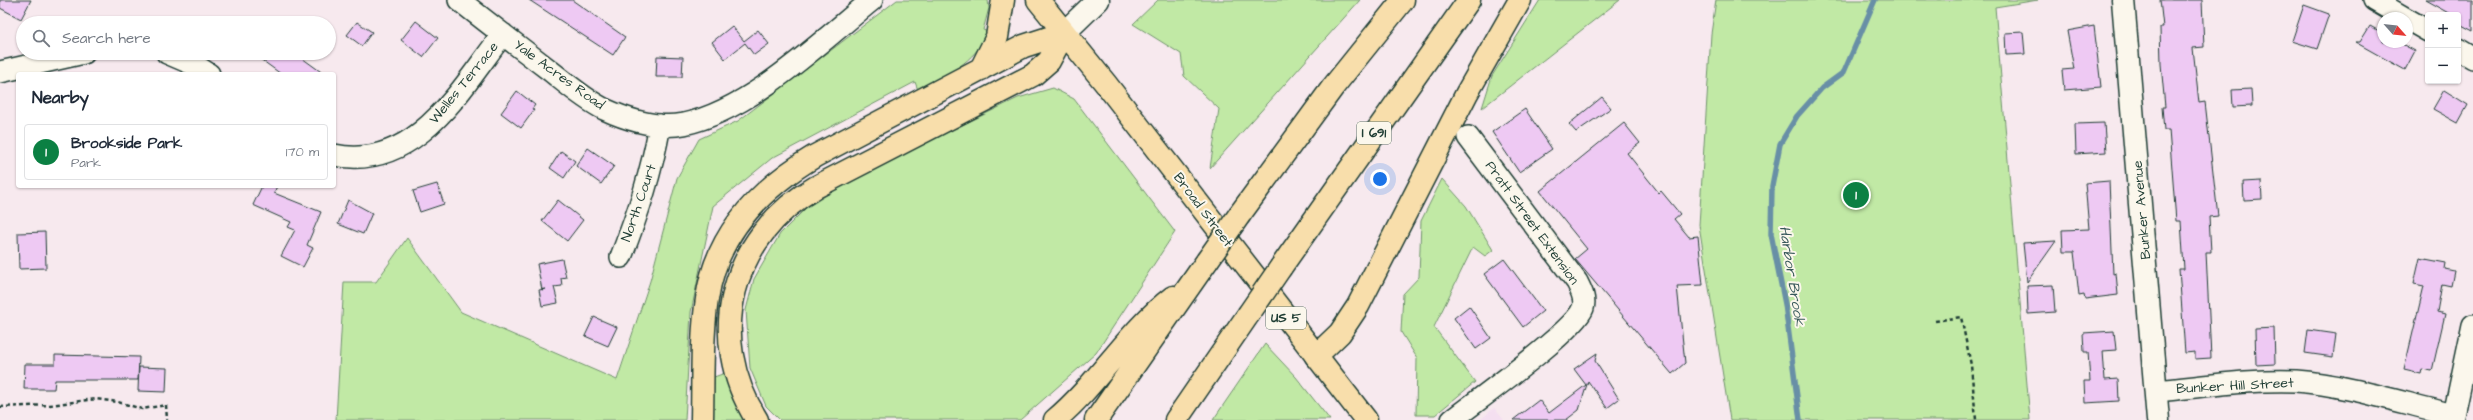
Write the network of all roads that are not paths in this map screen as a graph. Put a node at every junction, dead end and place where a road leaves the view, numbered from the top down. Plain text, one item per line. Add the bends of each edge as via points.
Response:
1 (459, 0) edge
2 (872, 0) edge
3 (1003, 0) edge
4 (1038, 0) edge
5 (1098, 0) edge
6 (1403, 0) edge
7 (1469, 0) edge
8 (1520, 0) edge
9 (2123, 0) edge
10 (2374, 0) edge
11 (2395, 12) edge
12 (2413, 22) edge
13 (2425, 29) edge
14 (1064, 33) junction
15 (503, 34) junction
16 (2461, 51) edge
17 (2473, 58) edge
18 (53, 60) edge
19 (183, 60) edge
20 (982, 69) junction
21 (0, 72) edge
22 (206, 72) edge
23 (660, 125) junction
24 (1468, 136) dead end
25 (336, 155) edge
26 (621, 257) dead end
27 (1191, 285) junction
28 (2473, 325) edge
29 (1316, 356) junction
30 (2156, 391) junction
31 (2453, 418) edge
32 (702, 420) edge
33 (757, 420) edge
34 (1055, 420) edge
35 (1096, 420) edge
36 (1176, 420) edge
37 (1366, 420) edge
38 (1452, 420) edge
39 (2158, 420) edge

1 - 15 street, Yale Acres Road
2 - 23 street, Yale Acres Road via 762,87 734,105 708,117 683,124
3 - 20 main road via 997,37
4 - 14 main road, Broad Street / US 5
5 - 14 street
6 - 27 main road, bridge via 1332,87
7 - 36 main road, I 691, bridge
8 - 29 main road via 1467,93 1358,306 1343,330
9 - 30 street, Bunker Avenue
10 - 11 street
12 - 13 street
14 - 20 main road via 1030,44
14 - 29 main road, Broad Street / US 5
14 - 33 main road via 1049,61 1033,75 812,189 789,205 766,227 753,246 739,276 730,324 737,376
15 - 23 street, Yale Acres Road via 580,94 604,109 630,120
15 - 25 street, Welles Terrace via 434,122 414,139 391,150 366,156
16 - 17 street
18 - 21 street
19 - 22 street
20 - 32 main road via 799,165 763,194 744,214 719,257 708,293
23 - 26 street, North Court via 646,189
24 - 38 street, Pratt Street Extension via 1577,282 1584,304 1576,320 1559,336
27 - 34 main road via 1146,320 1092,383
27 - 35 main road
28 - 31 street
29 - 37 main road, Broad Street / US 5
30 - 31 street, Bunker Hill Street via 2257,382 2296,382 2336,387
30 - 39 street, Bunker Avenue

